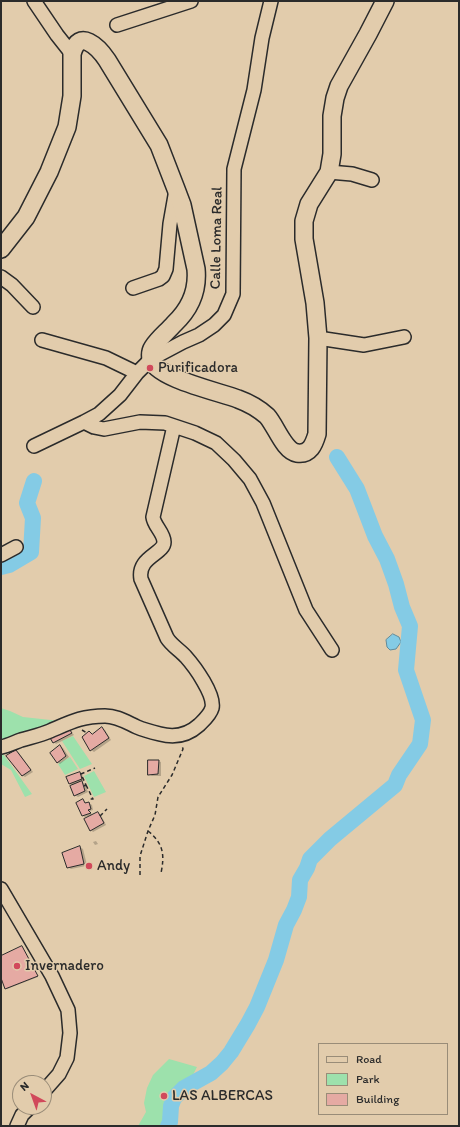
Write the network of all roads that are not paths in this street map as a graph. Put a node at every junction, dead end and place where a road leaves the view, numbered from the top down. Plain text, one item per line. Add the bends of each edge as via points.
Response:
1 (34, 1) edge
2 (192, 1) edge
3 (271, 1) edge
4 (385, 1) edge
5 (117, 26) dead end
6 (72, 54) junction
7 (329, 172) junction
8 (372, 180) dead end
9 (176, 188) junction
10 (1, 249) edge
11 (1, 277) edge
12 (134, 288) dead end
13 (33, 307) dead end
14 (404, 337) dead end
15 (318, 338) junction
16 (42, 340) dead end
17 (150, 359) junction
18 (137, 373) junction
19 (84, 422) junction
20 (174, 426) junction
21 (34, 446) dead end
22 (16, 547) dead end
23 (1, 555) edge
24 (332, 650) dead end
25 (1, 746) edge
26 (1, 889) edge
27 (52, 1082) edge
28 (22, 1115) edge
29 (17, 1126) edge

1 - 6 street
2 - 5 street
3 - 17 street, Calle Loma Real via 254,90 234,169 233,294 224,315 214,326
4 - 7 main road via 335,98
6 - 9 main road via 78,44 85,41 99,48 159,145
6 - 10 main road via 72,96 67,127 49,172 29,210
7 - 8 street via 352,174
7 - 15 main road via 309,204 304,221 304,239
9 - 12 street via 166,269 159,279
9 - 17 main road via 197,278 188,308 156,343
11 - 13 street
14 - 15 street via 364,345
15 - 17 main road via 316,434 310,450 298,454 288,448 268,417 255,406 170,376 155,366
16 - 18 street via 106,358
17 - 18 street, Calle Loma Real
18 - 19 street, Calle Loma Real via 120,395 99,414
19 - 20 street via 104,429 140,422
19 - 21 street, Calle Loma Real
20 - 24 street via 216,443 250,479 263,503 306,610
20 - 25 street via 153,517 164,543 141,568 141,579 167,638 186,656 209,694 212,706 210,714 190,732 179,736 139,728 116,717 84,717
22 - 23 street
26 - 27 street via 52,976 68,1010 70,1033 67,1058
28 - 29 street

